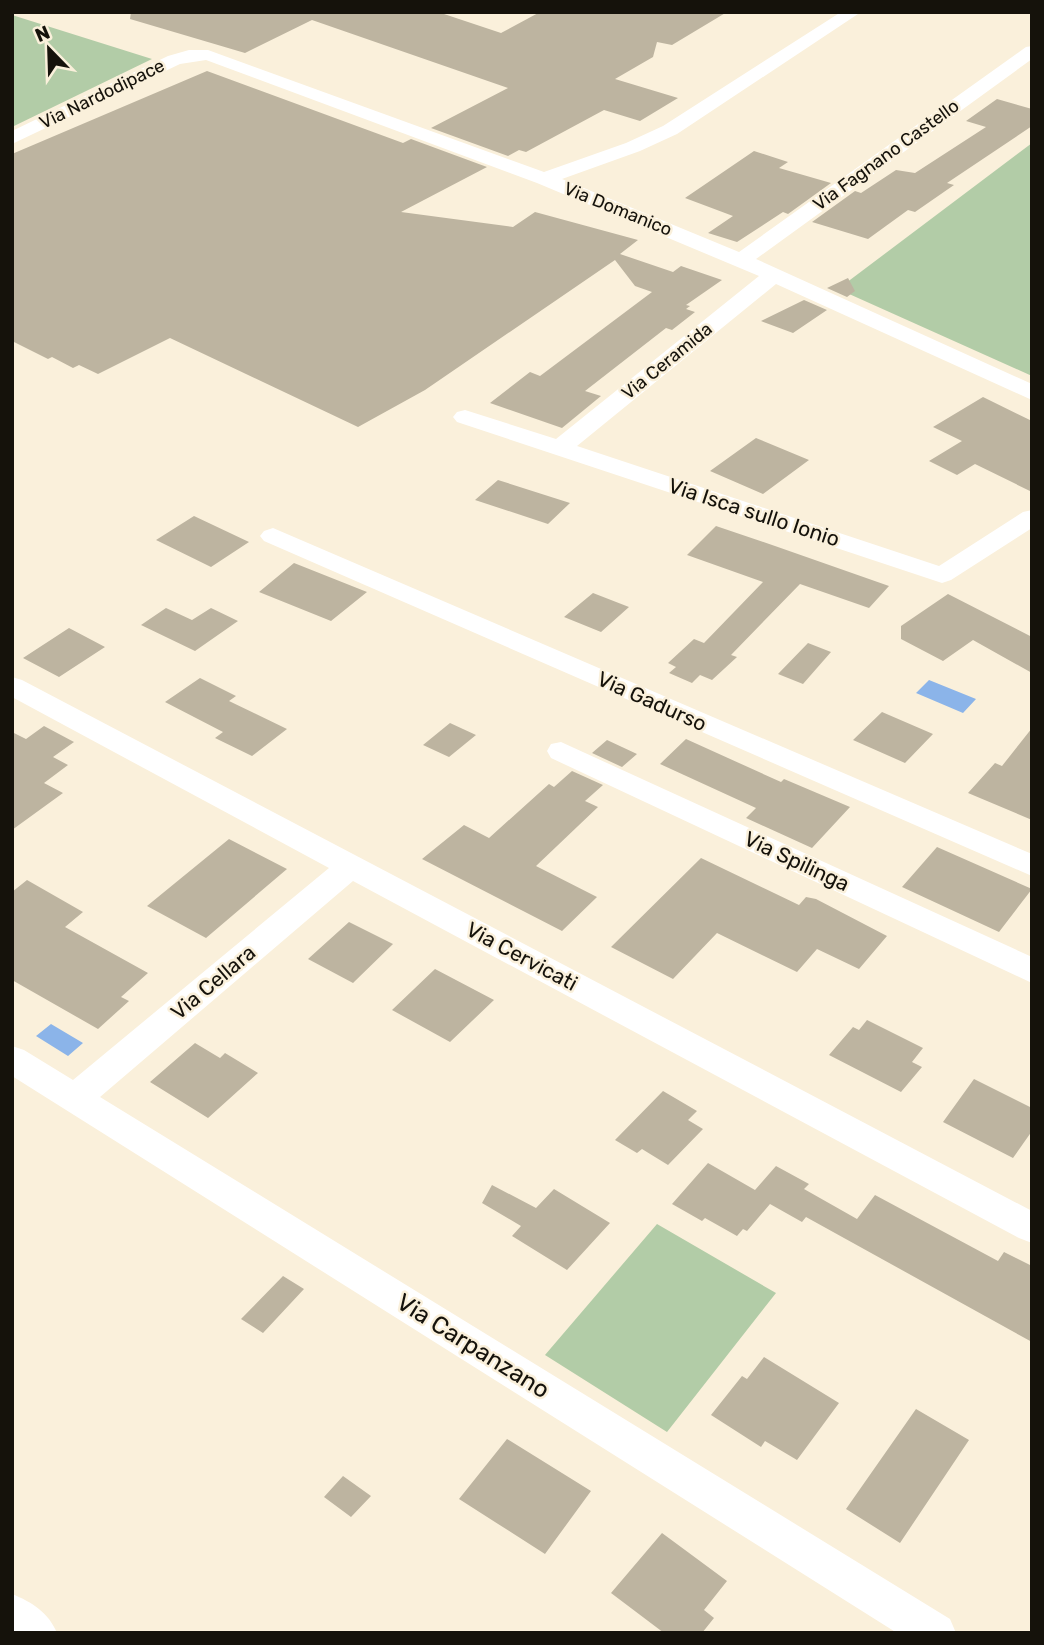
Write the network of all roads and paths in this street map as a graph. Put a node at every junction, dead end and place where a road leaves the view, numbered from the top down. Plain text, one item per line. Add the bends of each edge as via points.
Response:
1 (853, 12) edge
2 (1032, 51) edge
3 (194, 54) joint
4 (12, 138) edge
5 (544, 179) junction
6 (741, 260) junction
7 (774, 275) junction
8 (1032, 393) edge
9 (464, 417) dead end
10 (560, 448) junction
11 (1032, 517) edge
12 (273, 536) dead end
13 (12, 686) edge
14 (561, 751) dead end
15 (352, 865) junction
16 (1032, 866) edge
17 (1032, 971) edge
18 (12, 1059) edge
19 (75, 1098) junction
20 (1032, 1228) edge
21 (12, 1614) edge
22 (36, 1633) edge
23 (934, 1633) edge

1 - 5 street via 670,130
2 - 6 street, Via Fagnano Castello
3 - 4 street, Via Nardodipace
3 - 5 street, Via Domanico via 212,56
5 - 6 street, Via Domanico
6 - 7 street, Via Domanico
7 - 8 street, Via Domanico
7 - 10 street, Via Ceramida
9 - 10 street, Via Isca sullo Ionio
10 - 11 street, Via Isca sullo Ionio via 942,575
12 - 16 street, Via Gadurso
13 - 15 street, Via Cervicati
14 - 17 street, Via Spilinga
15 - 19 street, Via Cellara
15 - 20 street, Via Cervicati
18 - 19 street, Via Carpanzano
19 - 23 street, Via Carpanzano
21 - 22 street

